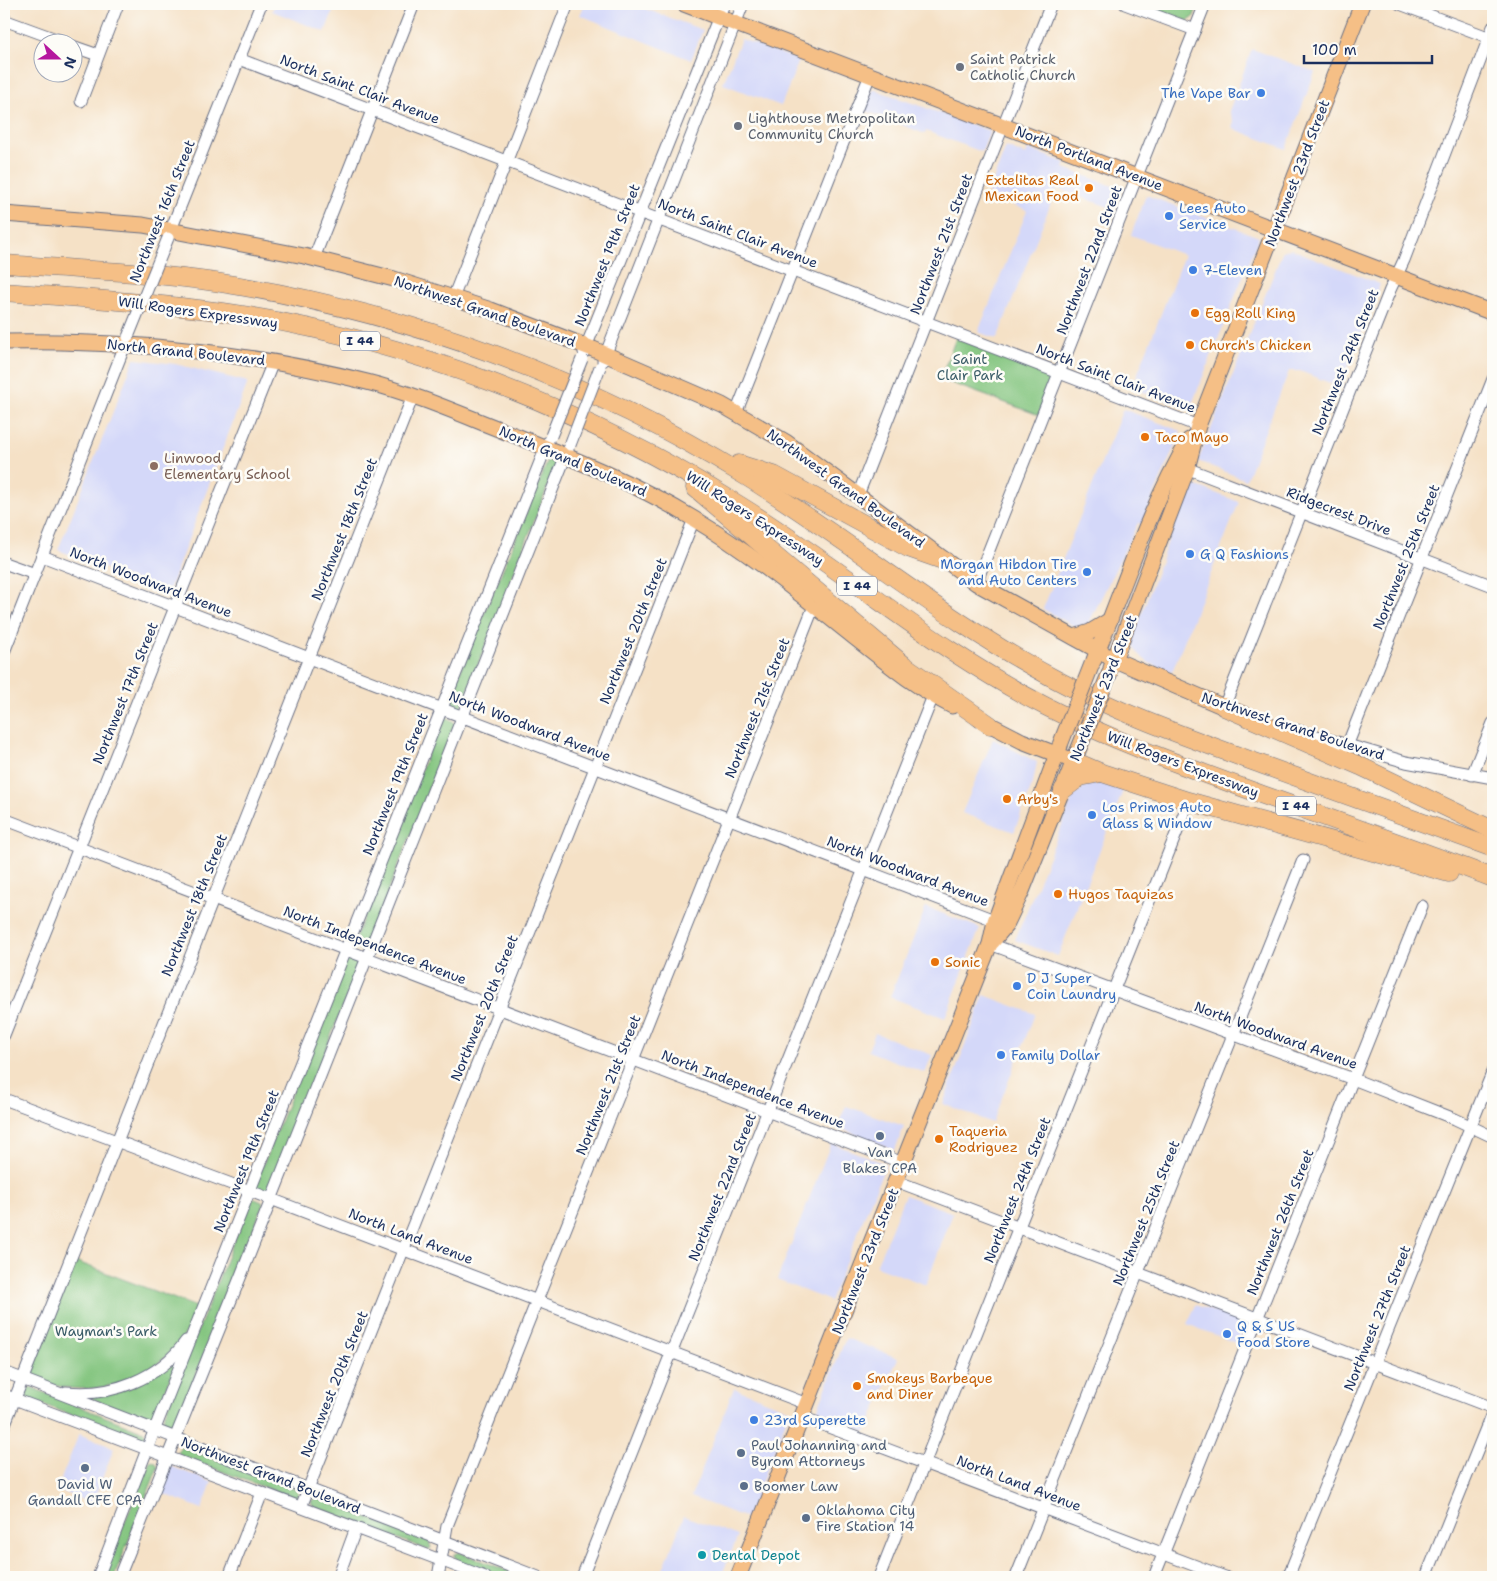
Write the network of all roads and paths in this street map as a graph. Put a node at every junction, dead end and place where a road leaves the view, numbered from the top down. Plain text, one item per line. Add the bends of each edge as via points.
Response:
1 (118, 4) edge
2 (260, 4) edge
3 (414, 4) edge
4 (568, 4) edge
5 (684, 4) edge
6 (743, 4) edge
7 (1051, 4) edge
8 (1125, 4) edge
9 (1205, 4) edge
10 (1362, 4) edge
11 (1400, 4) edge
12 (722, 10) edge
13 (4, 20) edge
14 (736, 23) junction
15 (1194, 30) junction
16 (37, 32) edge
17 (1492, 34) edge
18 (82, 49) edge
19 (98, 55) junction
20 (239, 59) junction
21 (870, 75) junction
22 (80, 101) dead end
23 (372, 110) junction
24 (1004, 126) junction
25 (506, 161) junction
26 (1138, 177) junction
27 (641, 213) junction
28 (4, 214) edge
29 (658, 219) junction
30 (1276, 229) junction
31 (169, 234) junction
32 (314, 258) junction
33 (4, 264) edge
34 (793, 270) junction
35 (1397, 276) junction
36 (4, 292) edge
37 (453, 298) junction
38 (1493, 313) edge
39 (927, 321) junction
40 (127, 341) junction
41 (4, 342) edge
42 (584, 352) junction
43 (603, 360) junction
44 (273, 362) junction
45 (1060, 374) junction
46 (1493, 379) edge
47 (413, 396) junction
48 (736, 413) junction
49 (1198, 426) junction
50 (548, 442) junction
51 (568, 450) junction
52 (710, 455) junction
53 (667, 462) junction
54 (1181, 466) junction
55 (858, 495) junction
56 (1301, 513) junction
57 (694, 519) junction
58 (42, 556) junction
59 (1421, 558) junction
60 (945, 561) junction
61 (4, 563) edge
62 (35, 574) junction
63 (976, 583) junction
64 (1493, 586) edge
65 (814, 606) junction
66 (175, 607) junction
67 (1110, 620) junction
68 (1074, 637) junction
69 (4, 652) edge
70 (1095, 657) junction
71 (308, 658) junction
72 (1112, 666) junction
73 (933, 696) junction
74 (1224, 707) junction
75 (441, 708) junction
76 (462, 717) junction
77 (1493, 723) edge
78 (990, 724) junction
79 (1347, 746) junction
80 (1058, 750) junction
81 (1076, 757) junction
82 (595, 767) junction
83 (1102, 773) junction
84 (1472, 775) junction
85 (1493, 778) edge
86 (1062, 790) junction
87 (1184, 814) dead end
88 (4, 819) edge
89 (729, 819) junction
90 (1493, 830) edge
91 (79, 848) junction
92 (1493, 848) edge
93 (1303, 860) dead end
94 (864, 870) junction
95 (1493, 878) edge
96 (1493, 885) edge
97 (213, 899) junction
98 (1422, 906) dead end
99 (1001, 923) junction
100 (990, 944) junction
101 (345, 950) junction
102 (367, 958) junction
103 (1113, 990) junction
104 (500, 1009) junction
105 (1233, 1034) junction
106 (4, 1035) edge
107 (634, 1059) junction
108 (1493, 1070) edge
109 (1353, 1079) junction
110 (4, 1099) edge
111 (768, 1111) junction
112 (1470, 1126) junction
113 (1493, 1138) edge
114 (116, 1142) junction
115 (903, 1163) junction
116 (896, 1181) junction
117 (250, 1191) junction
118 (271, 1199) junction
119 (1018, 1227) junction
120 (404, 1249) junction
121 (1138, 1272) junction
122 (538, 1301) junction
123 (1257, 1317) junction
124 (195, 1327) junction
125 (672, 1352) junction
126 (1376, 1362) junction
127 (4, 1372) edge
128 (22, 1379) junction
129 (52, 1390) junction
130 (9, 1397) edge
131 (1493, 1409) edge
132 (805, 1411) junction
133 (4, 1426) edge
134 (155, 1430) junction
135 (176, 1438) junction
136 (148, 1449) junction
137 (167, 1456) junction
138 (924, 1463) junction
139 (308, 1490) junction
140 (262, 1492) junction
141 (301, 1508) junction
142 (1044, 1508) junction
143 (356, 1528) junction
144 (445, 1541) junction
145 (1163, 1554) junction
146 (441, 1561) junction
147 (98, 1577) edge
148 (119, 1577) edge
149 (229, 1577) edge
150 (338, 1577) edge
151 (438, 1577) edge
152 (485, 1577) edge
153 (538, 1577) edge
154 (582, 1577) edge
155 (738, 1577) edge
156 (879, 1577) edge
157 (1016, 1577) edge
158 (1154, 1577) edge
159 (1225, 1577) edge
160 (1288, 1577) edge
161 (1426, 1577) edge

1 - 19 street
2 - 20 street, Northwest 16th Street
3 - 23 street
4 - 25 street
5 - 12 main road, North Portland Avenue
6 - 14 street
7 - 24 street, Northwest 21st Street
8 - 15 street
9 - 15 street, Northwest 22nd Street
10 - 30 main road, Northwest 23rd Street
11 - 17 street
12 - 14 main road, North Portland Avenue
12 - 27 street, Northwest 19th Street
13 - 16 street
14 - 21 main road, North Portland Avenue
14 - 29 street
15 - 26 street, Northwest 22nd Street
17 - 35 street, Northwest 24th Street
18 - 19 street
19 - 22 street
20 - 23 street, North Saint Clair Avenue
20 - 31 street, Northwest 16th Street
21 - 24 main road, North Portland Avenue
21 - 34 street
23 - 25 street, North Saint Clair Avenue
23 - 32 street
24 - 26 main road, North Portland Avenue
24 - 39 street, Northwest 21st Street
25 - 27 street, North Saint Clair Avenue
25 - 37 street
26 - 30 main road, North Portland Avenue
26 - 45 street, Northwest 22nd Street
27 - 29 street, North Saint Clair Avenue
27 - 42 street, Northwest 19th Street
28 - 31 main road, Northwest Grand Boulevard via 51,217
29 - 34 street, North Saint Clair Avenue
29 - 43 street
30 - 35 main road, North Portland Avenue
30 - 49 main road, Northwest 23rd Street
31 - 32 main road, Northwest Grand Boulevard
31 - 40 street, Northwest 16th Street, bridge
32 - 37 main road, Northwest Grand Boulevard
33 - 52 highway, Will Rogers Expressway / I 44 via 211,282 303,298 377,316 471,346 564,382 627,410
34 - 39 street, North Saint Clair Avenue
34 - 48 street
35 - 38 main road, North Portland Avenue
35 - 56 street, Northwest 24th Street
36 - 53 highway, Will Rogers Expressway / I 44 via 225,312 369,344 461,372 551,406
37 - 42 main road, Northwest Grand Boulevard
39 - 45 street, North Saint Clair Avenue
39 - 55 street, Northwest 21st Street
40 - 41 main road, North Grand Boulevard
40 - 44 main road, North Grand Boulevard
40 - 58 street, Northwest 16th Street
42 - 43 main road, Northwest Grand Boulevard
42 - 50 street, Northwest 19th Street, bridge
43 - 48 main road, Northwest Grand Boulevard via 680,385
43 - 51 street, bridge
44 - 47 main road, North Grand Boulevard via 367,382
44 - 66 street, Northwest 17th Street
45 - 49 street, North Saint Clair Avenue
45 - 63 street, Northwest 22nd Street
46 - 59 street, Northwest 25th Street
47 - 50 main road, North Grand Boulevard
47 - 71 street, Northwest 18th Street
48 - 55 main road, Northwest Grand Boulevard via 786,442
49 - 54 main road, Northwest 23rd Street
50 - 51 main road, North Grand Boulevard
50 - 75 street, Northwest 19th Street
51 - 57 main road, North Grand Boulevard
51 - 76 street
52 - 60 highway via 774,475 908,548
52 - 92 highway, Will Rogers Expressway / I 44 via 782,499 954,620 1057,680 1152,724
53 - 78 highway via 748,535 904,665
53 - 95 highway, Will Rogers Expressway / I 44 via 774,528 940,644 1047,707 1139,750
54 - 56 street, Ridgecrest Drive
54 - 67 main road, Northwest 23rd Street
54 - 72 main road, Northwest 23rd Street
55 - 60 main road, Northwest Grand Boulevard
56 - 59 street, Ridgecrest Drive
56 - 74 street, Northwest 24th Street
57 - 65 main road, North Grand Boulevard via 736,546
57 - 82 street, Northwest 20th Street
58 - 62 street, Northwest 16th Street
58 - 66 street, North Woodward Avenue
59 - 64 street, Ridgecrest Drive
59 - 79 street, Northwest 25th Street
60 - 63 main road, Northwest Grand Boulevard
61 - 62 street
62 - 69 street, Northwest 16th Street
63 - 68 main road, Northwest Grand Boulevard
65 - 73 main road, North Grand Boulevard
65 - 89 street, Northwest 21st Street
66 - 71 street, North Woodward Avenue
66 - 91 street, Northwest 17th Street
67 - 68 main road
67 - 70 main road, Northwest 23rd Street
68 - 70 main road, Northwest Grand Boulevard
70 - 72 main road, Northwest Grand Boulevard
70 - 80 main road, Northwest 23rd Street, bridge
71 - 75 street, North Woodward Avenue
71 - 97 street, Northwest 18th Street
72 - 74 main road, Northwest Grand Boulevard
72 - 81 main road, Northwest 23rd Street, bridge
73 - 78 main road, North Grand Boulevard
73 - 94 street, Northwest 22nd Street
74 - 79 street, Northwest Grand Boulevard
74 - 90 highway via 1360,766
75 - 76 street, North Woodward Avenue
75 - 101 street, Northwest 19th Street
76 - 82 street, North Woodward Avenue
76 - 102 street
77 - 84 street
78 - 80 main road, North Grand Boulevard
79 - 84 street, Northwest Grand Boulevard
80 - 81 main road, North Grand Boulevard
80 - 99 main road, Northwest 23rd Street
81 - 83 highway
81 - 86 main road, Northwest 23rd Street
82 - 89 street, North Woodward Avenue
82 - 104 street, Northwest 20th Street
83 - 86 highway via 1080,777
83 - 96 highway via 1188,801
84 - 85 street, Northwest Grand Boulevard
86 - 99 main road, Northwest 23rd Street
87 - 103 street, Northwest 24th Street
88 - 91 street, North Independence Avenue
89 - 94 street, North Woodward Avenue
89 - 107 street, Northwest 21st Street
91 - 97 street, North Independence Avenue
91 - 106 street, Northwest 17th Street
93 - 105 street, Northwest 25th Street
94 - 99 street, North Woodward Avenue
94 - 111 street, Northwest 22nd Street
97 - 101 street, North Independence Avenue
97 - 114 street, Northwest 18th Street
98 - 109 street, Northwest 26th Street
99 - 100 main road, Northwest 23rd Street
100 - 103 street, North Woodward Avenue
100 - 115 main road, Northwest 23rd Street
101 - 102 street, North Independence Avenue
101 - 117 street, Northwest 19th Street
102 - 104 street, North Independence Avenue
102 - 118 street
103 - 105 street, North Woodward Avenue
103 - 119 street, Northwest 24th Street
104 - 107 street, North Independence Avenue
104 - 120 street, Northwest 20th Street
105 - 109 street, North Woodward Avenue
105 - 121 street, Northwest 25th Street
107 - 111 street, North Independence Avenue
107 - 122 street, Northwest 21st Street
108 - 112 street, Northwest 27th Street
109 - 112 street, North Woodward Avenue
109 - 123 street, Northwest 26th Street
110 - 114 street, North Land Avenue
111 - 115 street, North Independence Avenue
111 - 125 street, Northwest 22nd Street
112 - 113 street, North Woodward Avenue
112 - 126 street, Northwest 27th Street
114 - 117 street, North Land Avenue
114 - 128 street, Northwest 18th Street
115 - 116 main road, Northwest 23rd Street
116 - 119 street
116 - 132 main road, Northwest 23rd Street
117 - 118 street, North Land Avenue
117 - 124 street, Northwest 19th Street
118 - 120 street, North Land Avenue
118 - 135 street
119 - 121 street
119 - 138 street, Northwest 24th Street
120 - 122 street, North Land Avenue
120 - 139 street, Northwest 20th Street
121 - 123 street
121 - 142 street, Northwest 25th Street
122 - 125 street, North Land Avenue
122 - 144 street, Northwest 21st Street via 447,1526
123 - 126 street
123 - 145 street, Northwest 26th Street
124 - 129 street via 175,1354 151,1374 108,1390
124 - 134 street, Northwest 19th Street
125 - 132 street, North Land Avenue
125 - 154 street, Northwest 22nd Street
126 - 131 street
126 - 160 street, Northwest 27th Street
127 - 128 street, Northwest Grand Boulevard
128 - 129 street, Northwest Grand Boulevard
128 - 130 street, Northwest 18th Street
129 - 134 street, Northwest Grand Boulevard
130 - 133 street, Northwest 18th Street
130 - 136 street
131 - 161 street
132 - 138 street, North Land Avenue
132 - 155 main road, Northwest 23rd Street
134 - 135 street, Northwest Grand Boulevard
134 - 136 street, Northwest 19th Street
135 - 137 street
135 - 139 street, Northwest Grand Boulevard
136 - 137 street
136 - 147 street, Northwest 19th Street
137 - 140 street
137 - 148 street
138 - 142 street, North Land Avenue
138 - 156 street, Northwest 24th Street
139 - 141 street, Northwest 20th Street
139 - 144 street, Northwest Grand Boulevard
140 - 141 street
140 - 149 street
141 - 143 street
142 - 145 street, North Land Avenue
142 - 157 street, Northwest 25th Street
143 - 146 street
143 - 150 street
144 - 146 street, Northwest 21st Street
144 - 153 street, Northwest Grand Boulevard
145 - 158 street, Northwest 26th Street
145 - 159 street, North Land Avenue
146 - 151 street, Northwest 21st Street
146 - 152 street

